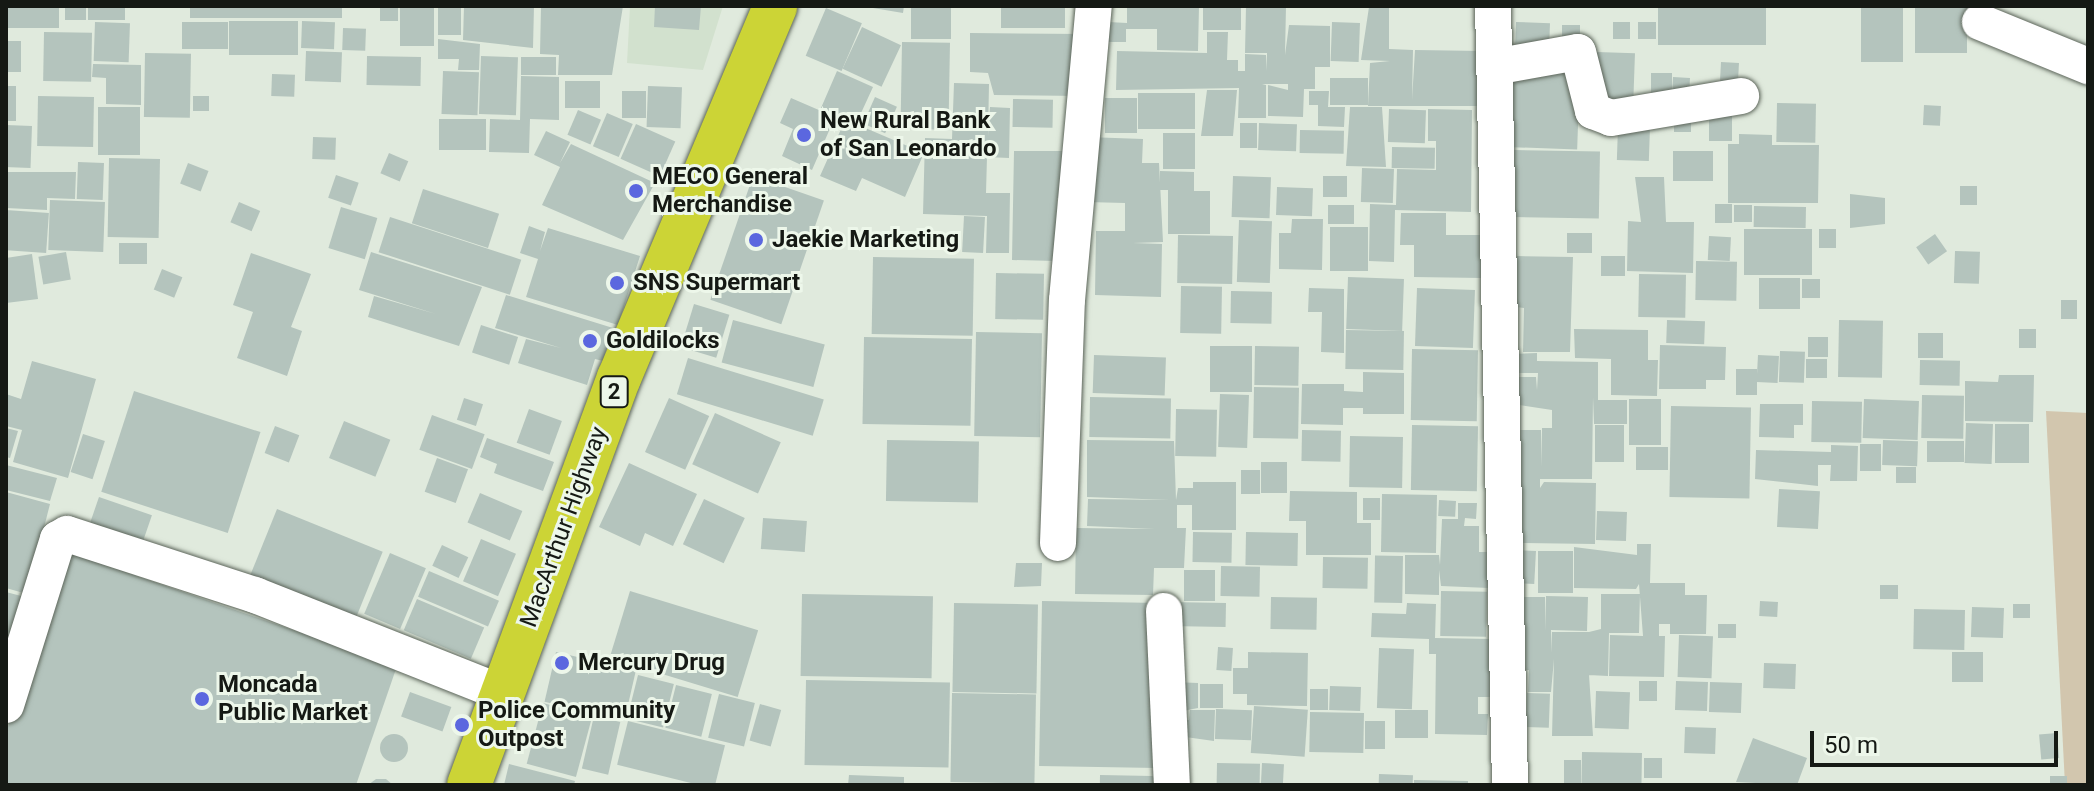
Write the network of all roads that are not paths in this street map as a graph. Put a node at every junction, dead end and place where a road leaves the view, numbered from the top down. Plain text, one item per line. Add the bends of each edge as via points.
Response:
1 (775, 6) edge
2 (1094, 6) edge
3 (1493, 6) edge
4 (1980, 22) dead end
5 (2088, 66) edge
6 (1494, 67) junction
7 (1741, 96) dead end
8 (1058, 543) dead end
9 (1164, 611) dead end
10 (503, 693) junction
11 (6, 705) edge
12 (469, 785) edge
13 (1172, 785) edge
14 (1510, 785) edge

1 - 10 highway, MacArthur Highway / 2 via 619,378
2 - 8 street via 1067,300
3 - 6 street
4 - 5 street
6 - 7 street via 1578,52 1593,111 1611,118
6 - 14 street
9 - 13 street
10 - 11 street via 255,595 67,534 58,539
10 - 12 highway, MacArthur Highway / 2

